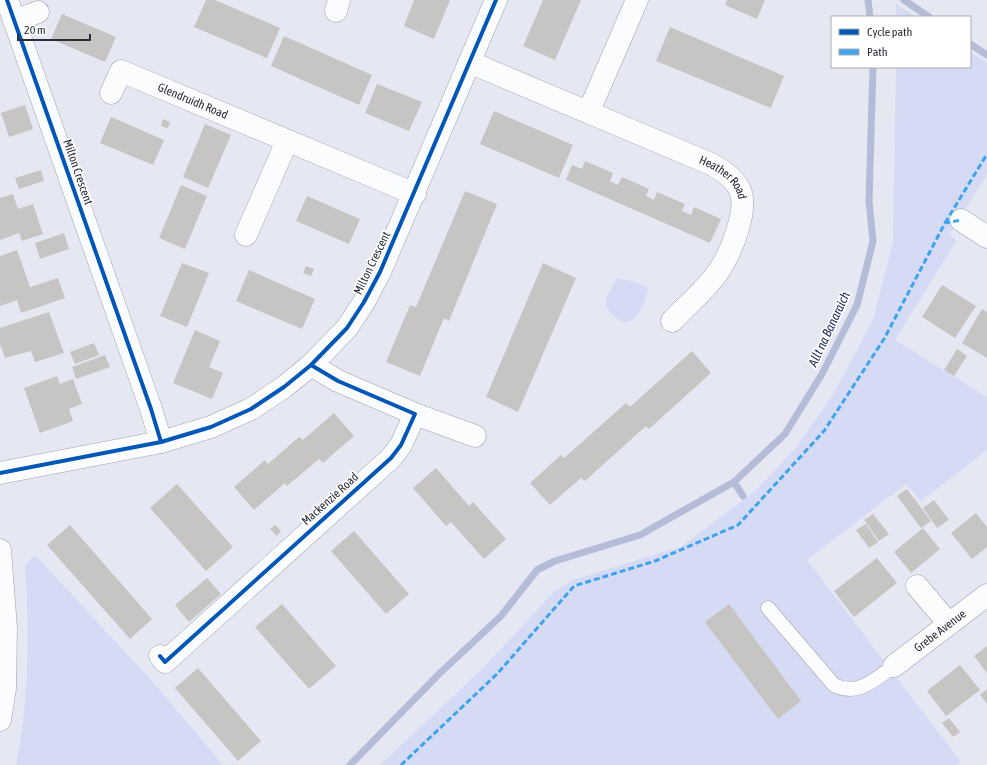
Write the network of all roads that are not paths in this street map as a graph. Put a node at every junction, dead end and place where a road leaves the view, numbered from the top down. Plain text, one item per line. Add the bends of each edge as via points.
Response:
1 (7, 0) edge
2 (496, 0) edge
3 (637, 0) edge
4 (38, 12) dead end
5 (14, 21) junction
6 (469, 62) junction
7 (111, 93) dead end
8 (589, 111) junction
9 (287, 141) junction
10 (415, 194) junction
11 (961, 220) dead end
12 (246, 235) dead end
13 (987, 237) edge
14 (672, 321) dead end
15 (311, 365) junction
16 (415, 414) junction
17 (475, 436) dead end
18 (161, 442) junction
19 (0, 473) edge
20 (0, 550) edge
21 (918, 586) dead end
22 (987, 595) edge
23 (768, 608) dead end
24 (949, 624) junction
25 (160, 656) dead end
26 (894, 666) joint
27 (0, 720) edge

1 - 5 street, Milton Crescent
2 - 6 street, Milton Crescent
3 - 8 street
4 - 5 street
5 - 18 street, Milton Crescent
6 - 8 street, Heather Road
6 - 10 street, Milton Crescent
7 - 9 street, Glendruidh Road via 121,71
8 - 14 street, Heather Road via 711,164 729,175 739,188 742,216 721,268
9 - 10 street, Glendruidh Road
9 - 12 street
10 - 15 street, Milton Crescent via 364,302 347,328
11 - 13 street
15 - 16 street via 338,382
15 - 18 street, Milton Crescent via 251,409 211,427
16 - 17 street
16 - 25 street, Mackenzie Road via 401,445 391,458 165,662
18 - 19 street, Milton Crescent
20 - 27 street via 6,628 5,688
21 - 24 street
22 - 24 street, Grebe Avenue
23 - 26 lane via 834,686 851,689 864,687
24 - 26 street, Grebe Avenue

